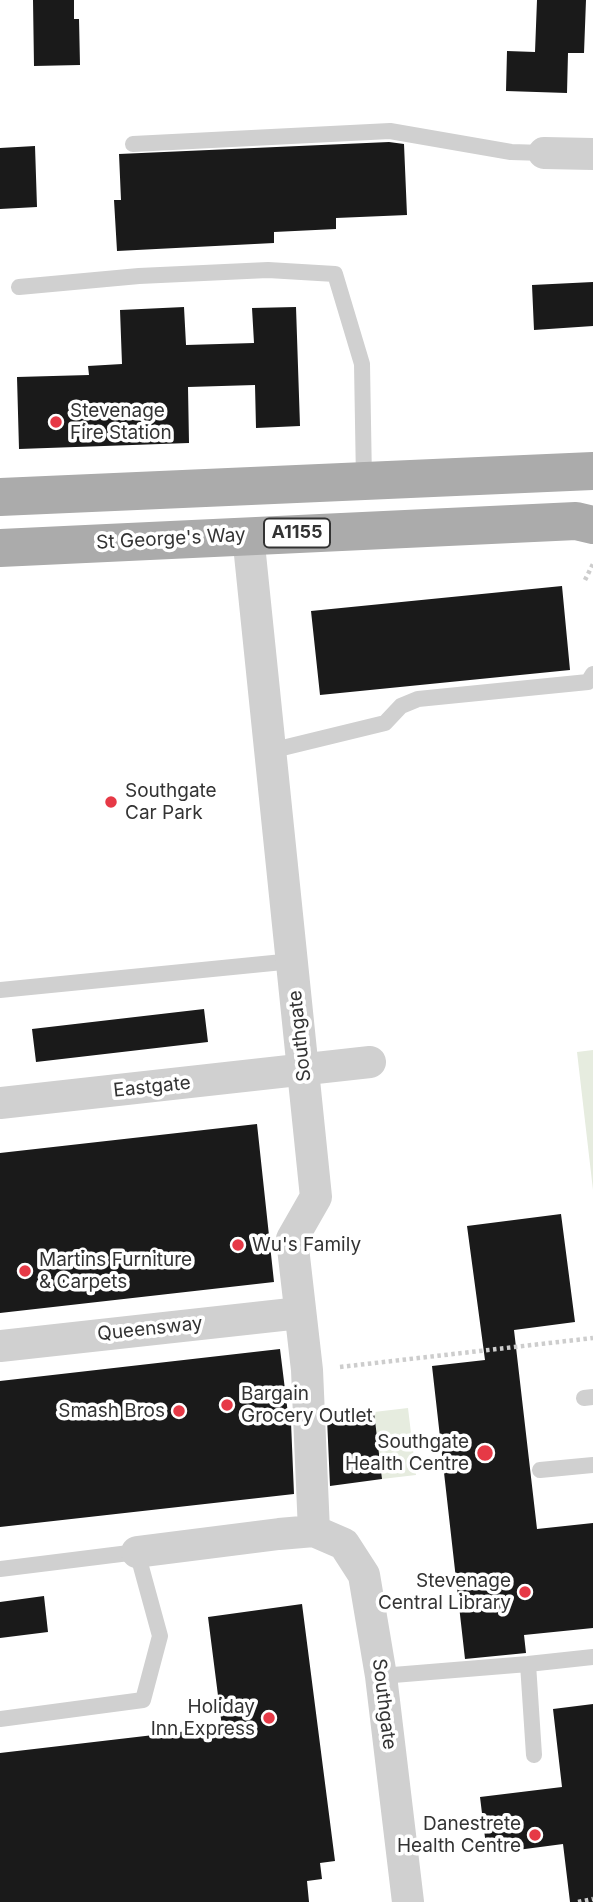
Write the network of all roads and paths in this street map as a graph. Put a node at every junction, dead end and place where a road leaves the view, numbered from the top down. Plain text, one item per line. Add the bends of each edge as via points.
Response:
1 (133, 144) dead end
2 (544, 153) joint
3 (593, 154) edge
4 (19, 287) dead end
5 (593, 471) edge
6 (364, 481) junction
7 (0, 497) edge
8 (593, 526) edge
9 (248, 536) junction
10 (0, 548) edge
11 (593, 564) edge
12 (585, 580) dead end
13 (593, 674) edge
14 (270, 751) junction
15 (293, 961) junction
16 (0, 990) edge
17 (370, 1062) dead end
18 (304, 1070) junction
19 (0, 1103) edge
20 (300, 1312) junction
21 (593, 1338) edge
22 (0, 1346) edge
23 (307, 1370) junction
24 (593, 1465) edge
25 (540, 1470) dead end
26 (314, 1531) junction
27 (136, 1552) junction
28 (0, 1569) edge
29 (593, 1657) edge
30 (527, 1664) junction
31 (381, 1676) junction
32 (0, 1719) edge
33 (534, 1755) dead end
34 (593, 1899) edge
35 (408, 1902) edge
36 (578, 1902) edge

1 - 2 lane via 390,131 511,152
2 - 3 street
4 - 6 lane via 268,270 335,274 362,364
5 - 6 main road
6 - 7 main road
8 - 9 main road, St George's Way / A1155 via 576,521
9 - 10 main road, St George's Way / A1155
9 - 14 street, Southgate
11 - 12 path
13 - 14 lane via 588,682 417,692 385,723
14 - 15 street, Southgate
15 - 16 lane
15 - 18 street, Southgate
17 - 18 street, Eastgate
18 - 19 street, Eastgate
18 - 20 street, Southgate via 316,1197 292,1239
20 - 22 street, Queensway
20 - 23 street, Southgate
21 - 23 path
23 - 26 street, Southgate
24 - 25 lane
26 - 27 street
26 - 31 street, Southgate via 344,1544 364,1575
27 - 28 lane
27 - 32 lane via 160,1636 143,1700
29 - 30 lane
30 - 31 lane
30 - 33 lane
31 - 35 street, Southgate
34 - 36 path

